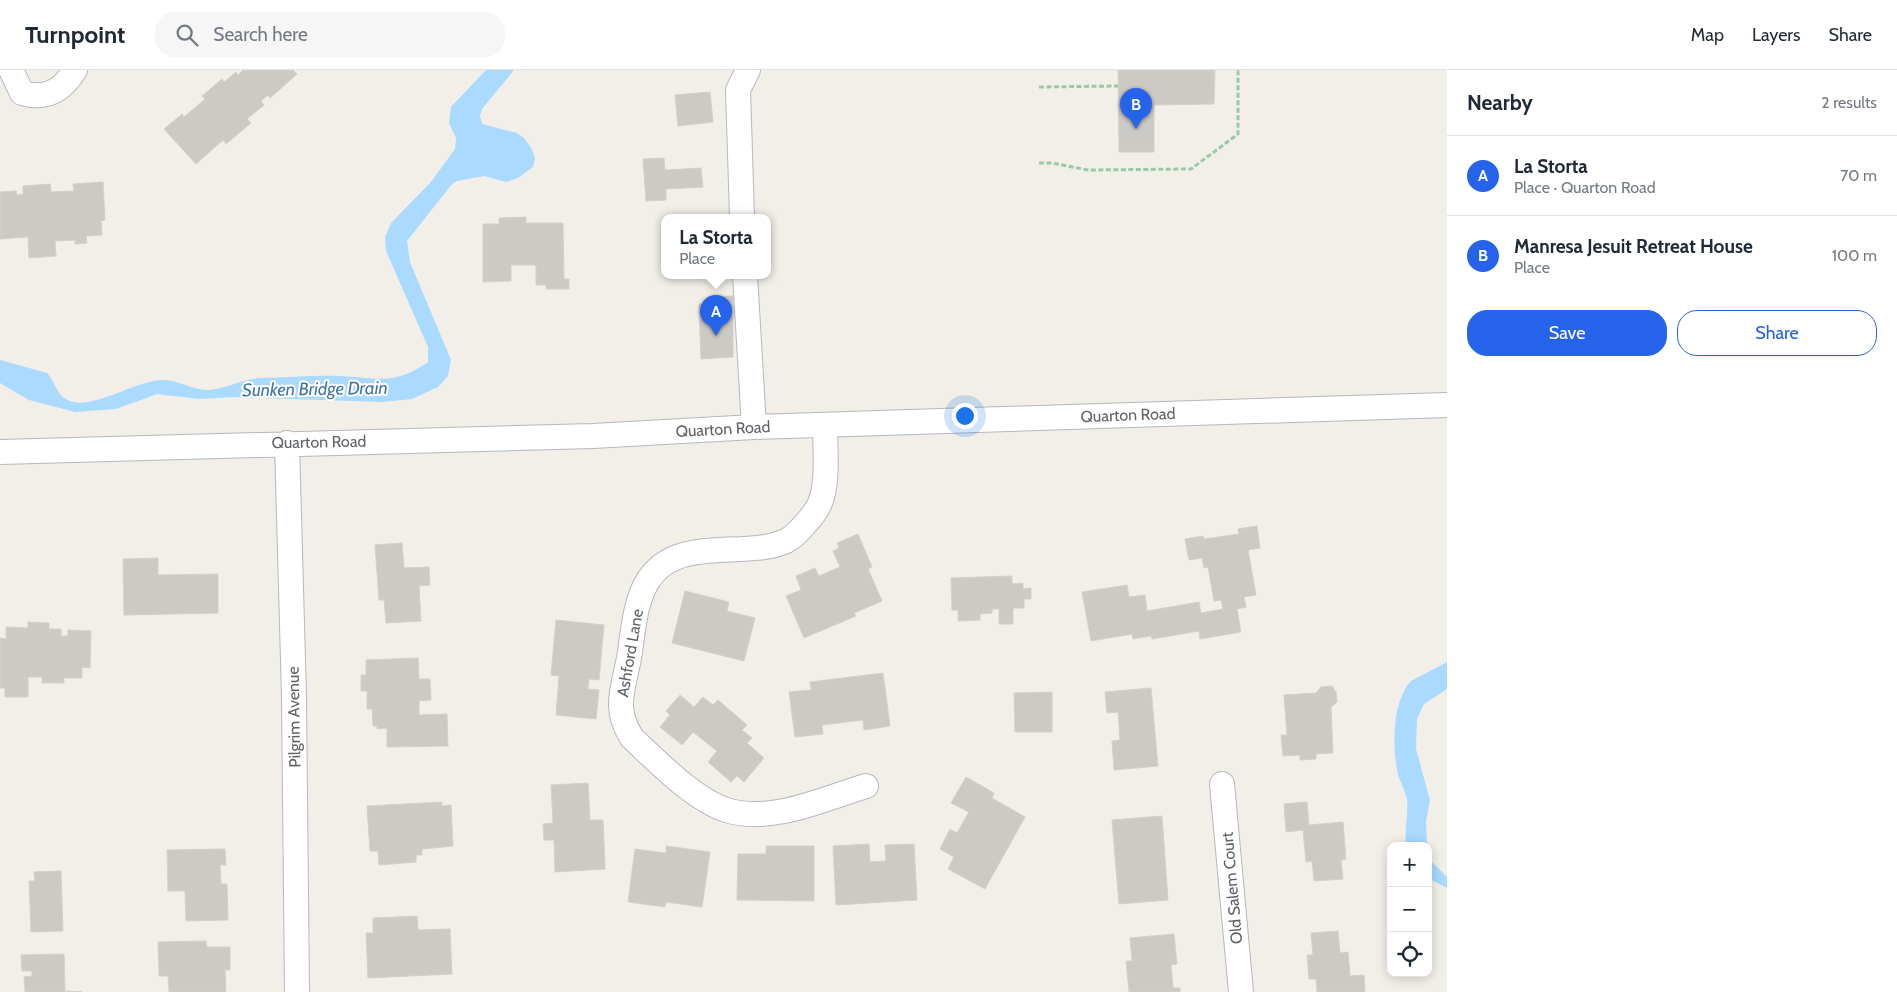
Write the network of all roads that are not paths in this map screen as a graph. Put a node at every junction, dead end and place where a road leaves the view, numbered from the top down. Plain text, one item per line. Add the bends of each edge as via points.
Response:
1 (11, 70) edge
2 (74, 70) edge
3 (748, 70) edge
4 (742, 214) edge
5 (745, 279) edge
6 (1447, 405) edge
7 (825, 425) junction
8 (754, 427) junction
9 (287, 443) junction
10 (0, 452) edge
11 (1222, 784) dead end
12 (866, 786) dead end
13 (297, 992) edge
14 (1241, 992) edge

1 - 2 street via 22,92 44,96 56,91
3 - 4 street via 738,90
5 - 8 street
6 - 7 street, Quarton Road
7 - 8 street, Quarton Road
7 - 12 street, Ashford Lane via 822,499 800,530 787,541 694,552 676,558 658,569 647,583 638,602 620,695 620,711 632,738 703,798 724,809 765,814 800,807
8 - 9 street, Quarton Road via 593,436
9 - 10 street, Quarton Road
9 - 13 street, Pilgrim Avenue
11 - 14 street, Old Salem Court

